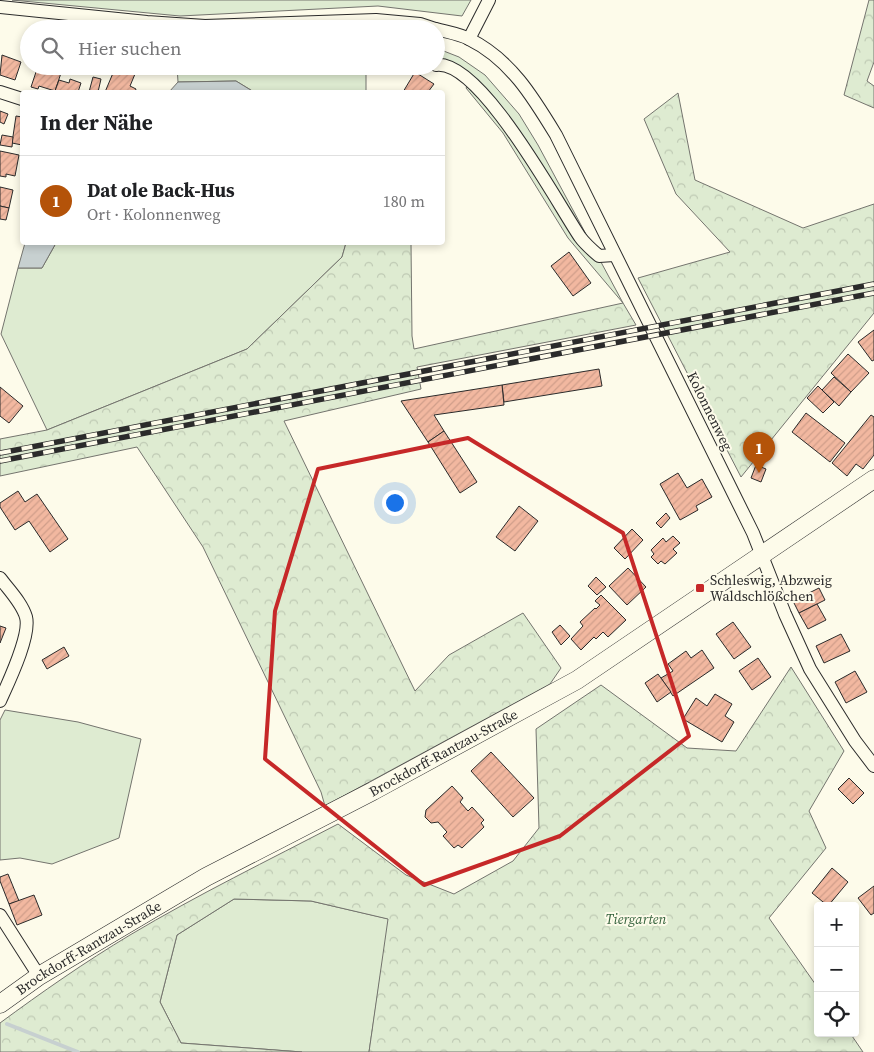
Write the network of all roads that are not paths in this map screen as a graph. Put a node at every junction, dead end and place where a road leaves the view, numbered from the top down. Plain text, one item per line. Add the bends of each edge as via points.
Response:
1 (489, 0) edge
2 (0, 7) edge
3 (127, 20) edge
4 (445, 32) edge
5 (469, 39) junction
6 (445, 65) edge
7 (0, 92) edge
8 (20, 98) edge
9 (614, 255) junction
10 (874, 480) edge
11 (761, 556) junction
12 (0, 578) edge
13 (0, 701) edge
14 (874, 766) edge
15 (0, 915) edge
16 (39, 976) junction
17 (0, 1004) edge

1 - 5 street
2 - 3 street, Kolonnenweg
4 - 5 street, Kolonnenweg
5 - 9 street, Kolonnenweg via 498,58 517,76 536,102 556,135
6 - 9 street via 472,82 510,126 582,239 598,256
7 - 8 street
9 - 11 street, Kolonnenweg via 753,533
10 - 11 street, Brockdorff-Rantzau-Straße
11 - 14 street, Kolonnenweg via 810,669
11 - 16 street, Brockdorff-Rantzau-Straße via 577,680 206,877
12 - 13 street via 27,618 23,647
15 - 16 street
16 - 17 street, Brockdorff-Rantzau-Straße

